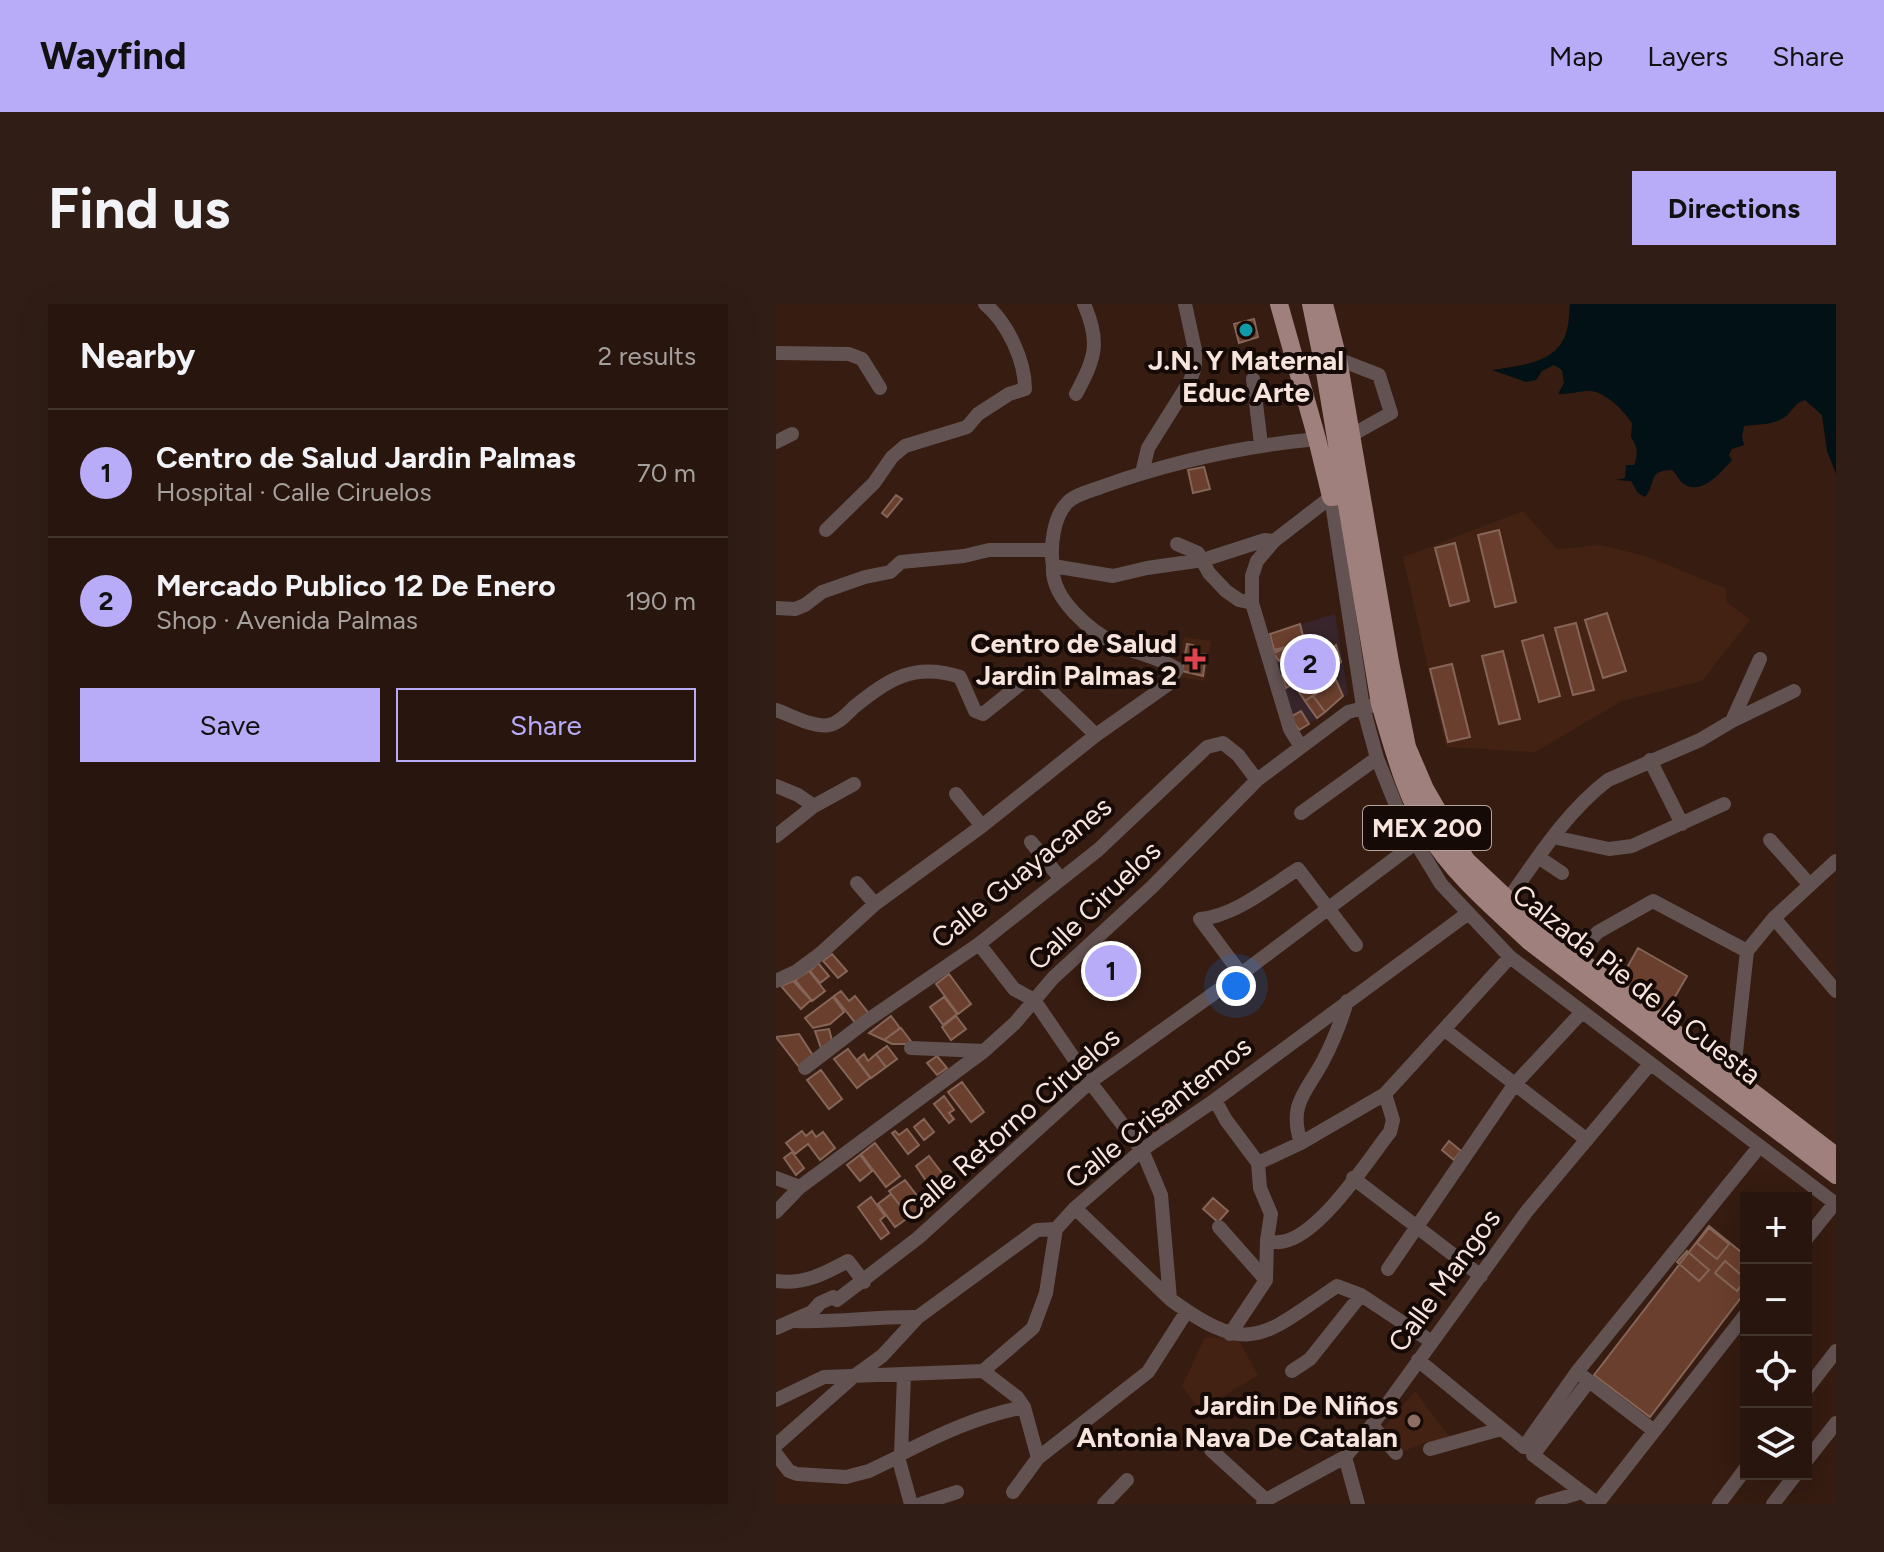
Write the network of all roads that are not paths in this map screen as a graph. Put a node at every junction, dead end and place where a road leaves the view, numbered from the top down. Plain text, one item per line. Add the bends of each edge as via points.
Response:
1 (985, 304) edge
2 (1084, 304) edge
3 (1185, 304) edge
4 (1279, 304) edge
5 (1311, 304) edge
6 (1324, 304) edge
7 (776, 353) edge
8 (1338, 359) junction
9 (1253, 379) dead end
10 (880, 388) dead end
11 (1076, 394) dead end
12 (792, 434) dead end
13 (1350, 436) junction
14 (1317, 439) junction
15 (776, 442) edge
16 (1261, 444) junction
17 (1142, 473) junction
18 (1338, 496) junction
19 (826, 530) dead end
20 (1274, 541) junction
21 (1177, 544) dead end
22 (1050, 550) junction
23 (1203, 560) junction
24 (1053, 566) junction
25 (1252, 603) junction
26 (776, 608) edge
27 (1760, 659) dead end
28 (1794, 691) dead end
29 (1372, 706) junction
30 (776, 710) edge
31 (1732, 721) junction
32 (1096, 735) junction
33 (1301, 747) junction
34 (1377, 758) junction
35 (1650, 760) junction
36 (1257, 780) junction
37 (854, 784) dead end
38 (776, 786) edge
39 (956, 794) dead end
40 (1724, 804) dead end
41 (814, 806) junction
42 (1301, 813) dead end
43 (1682, 824) junction
44 (982, 826) junction
45 (776, 836) edge
46 (1553, 837) junction
47 (1770, 840) dead end
48 (1031, 842) dead end
49 (1414, 844) junction
50 (1538, 857) junction
51 (1836, 861) edge
52 (1562, 873) dead end
53 (1060, 878) junction
54 (857, 883) dead end
55 (1809, 884) junction
56 (1507, 901) junction
57 (875, 904) junction
58 (1328, 907) junction
59 (1467, 914) junction
60 (1774, 918) junction
61 (979, 944) junction
62 (1356, 945) dead end
63 (1747, 951) junction
64 (1510, 957) junction
65 (1574, 957) junction
66 (1241, 974) junction
67 (776, 981) edge
68 (1836, 991) edge
69 (1034, 1000) junction
70 (1347, 1000) junction
71 (1582, 1012) junction
72 (1445, 1030) junction
73 (911, 1048) dead end
74 (984, 1051) junction
75 (1650, 1064) junction
76 (805, 1068) dead end
77 (1733, 1080) junction
78 (1090, 1082) junction
79 (1514, 1085) junction
80 (1385, 1094) junction
81 (1215, 1100) junction
82 (1587, 1140) junction
83 (1301, 1143) junction
84 (1759, 1147) junction
85 (1142, 1150) junction
86 (1836, 1156) edge
87 (1258, 1163) junction
88 (1836, 1175) edge
89 (776, 1178) edge
90 (1353, 1178) junction
91 (800, 1187) junction
92 (1836, 1203) edge
93 (1075, 1208) junction
94 (776, 1212) edge
95 (1219, 1227) dead end
96 (1417, 1227) junction
97 (1056, 1229) junction
98 (1812, 1232) edge
99 (1267, 1240) junction
100 (1388, 1269) dead end
101 (1481, 1276) junction
102 (1266, 1280) junction
103 (776, 1281) edge
104 (864, 1282) junction
105 (1361, 1295) junction
106 (1170, 1299) junction
107 (1187, 1311) junction
108 (918, 1317) junction
109 (794, 1321) junction
110 (1740, 1321) edge
111 (776, 1328) edge
112 (1230, 1334) junction
113 (1432, 1342) junction
114 (1836, 1351) edge
115 (1418, 1360) junction
116 (983, 1371) junction
117 (1292, 1371) dead end
118 (904, 1376) junction
119 (1583, 1376) junction
120 (853, 1377) junction
121 (1812, 1382) edge
122 (776, 1400) edge
123 (1024, 1407) junction
124 (1372, 1425) junction
125 (1835, 1426) edge
126 (1501, 1429) junction
127 (1653, 1430) junction
128 (776, 1445) edge
129 (1430, 1449) dead end
130 (1211, 1450) dead end
131 (1528, 1451) junction
132 (1396, 1453) dead end
133 (776, 1454) edge
134 (1812, 1454) edge
135 (900, 1456) junction
136 (1345, 1457) junction
137 (1038, 1458) junction
138 (1740, 1476) edge
139 (1127, 1480) dead end
140 (1791, 1480) edge
141 (957, 1492) dead end
142 (1013, 1492) dead end
143 (1582, 1492) junction
144 (1265, 1502) edge
145 (911, 1504) edge
146 (921, 1504) edge
147 (1104, 1504) edge
148 (1358, 1504) edge
149 (1542, 1504) edge
150 (1598, 1504) edge
151 (1719, 1504) edge
152 (1773, 1504) edge

1 - 19 street via 998,314 1022,365 1025,389 998,400 967,427 905,446
2 - 11 street via 1095,345
3 - 17 street via 1195,367 1148,448
4 - 14 main road
5 - 18 main road, Calzada Pie de la Cuesta / MEX 200 via 1325,372
6 - 8 main road, Calzada Pie de la Cuesta / MEX 200
7 - 10 street via 849,354 862,359
8 - 13 main road, Calzada Pie de la Cuesta / MEX 200
8 - 13 street via 1379,375 1391,413
9 - 16 street
12 - 15 street
13 - 56 main road, Calzada Pie de la Cuesta / MEX 200 via 1407,747 1466,860
14 - 16 street
14 - 18 main road
16 - 17 street
17 - 22 street via 1067,502
18 - 20 street
18 - 29 main road, Calzada Pie de la Cuesta / MEX 200
20 - 23 street
20 - 25 street via 1257,561
21 - 23 street
22 - 24 street
22 - 26 street via 989,550 901,562 890,572 822,592 795,609
23 - 24 street via 1113,576
23 - 25 street via 1226,591
24 - 32 street via 1052,583 1069,608 1119,645 1177,669 1167,685
25 - 33 street via 1290,729
27 - 31 street
28 - 31 street
29 - 33 street, Calle Ciruelos via 1348,712
29 - 34 street
29 - 88 main road, Calzada Pie de la Cuesta / MEX 200 via 1428,832 1483,898 1540,949
30 - 32 street via 827,725 904,673 919,671 960,677 975,711 983,714 1033,674
31 - 35 street
32 - 44 street
33 - 36 street, Calle Ciruelos
34 - 42 street
34 - 49 street
35 - 43 street
35 - 46 street via 1595,789
36 - 53 street, Calle Guayacanes via 1223,743 1207,747 1098,850
36 - 69 street, Calle Ciruelos
37 - 41 street
38 - 41 street
39 - 44 street
40 - 43 street
41 - 45 street
43 - 46 street via 1632,846 1609,849
44 - 57 street
46 - 50 street
47 - 55 street
48 - 53 street
49 - 58 street, Calle Retorno Ciruelos
49 - 59 street
50 - 52 street
50 - 56 street
51 - 55 street
53 - 61 street, Calle Guayacanes
54 - 57 street
55 - 60 street
56 - 65 main road, Calzada Pie de la Cuesta / MEX 200
57 - 67 street via 820,954
58 - 62 street
58 - 66 street, Calle Retorno Ciruelos
58 - 66 street via 1298,869 1236,908 1200,919
59 - 64 street
59 - 70 street, Calle Crisantemos
60 - 63 street
60 - 68 street
61 - 69 street via 1014,989
61 - 76 street, Calle Guayacanes
63 - 65 street via 1653,901 1598,932
63 - 77 street
64 - 71 street
64 - 72 street
65 - 77 main road, Calzada Pie de la Cuesta / MEX 200
66 - 78 street, Calle Retorno Ciruelos
69 - 74 street
69 - 78 street, Calle Ciruelos
70 - 81 street, Calle Crisantemos
70 - 83 street via 1323,1062 1301,1095 1294,1123
71 - 75 street
71 - 79 street
72 - 79 street
72 - 80 street
73 - 74 street
74 - 91 street
75 - 82 street, Calle Mangos
75 - 84 street
77 - 86 main road, Calzada Pie de la Cuesta / MEX 200
78 - 85 street, Calle Ciruelos
78 - 104 street, Calle Retorno Ciruelos
79 - 82 street
79 - 96 street
80 - 83 street
80 - 90 street via 1393,1120 1390,1132
81 - 85 street, Calle Crisantemos
81 - 87 street
82 - 101 street, Calle Mangos
83 - 87 street
84 - 92 street
84 - 119 street
85 - 93 street, Calle Crisantemos
85 - 106 street, Calle Ciruelos via 1161,1195
87 - 99 street via 1260,1188 1271,1214
89 - 91 street
90 - 96 street
90 - 99 street via 1313,1227 1284,1242
91 - 94 street
92 - 98 street
93 - 97 street, Calle Crisantemos
93 - 106 street
95 - 102 street
96 - 100 street
96 - 101 street
97 - 108 street, Calle Crisantemos via 1037,1230
97 - 116 street via 1046,1293 1033,1328
99 - 102 street
101 - 113 street, Calle Mangos
102 - 112 street
103 - 104 street via 814,1278 848,1261
104 - 109 street, Calle Retorno Ciruelos
105 - 112 street via 1337,1286 1264,1332 1248,1337
105 - 113 street
105 - 117 street via 1310,1359
106 - 107 street
107 - 112 street
107 - 137 street via 1148,1372
108 - 109 street
108 - 120 street, Calle Crisantemos via 882,1356
109 - 111 street
110 - 127 street
113 - 115 street, Calle Mangos
114 - 121 street
115 - 124 street, Calle Mangos
115 - 126 street
116 - 118 street
116 - 123 street
118 - 120 street
118 - 135 street
119 - 127 street
119 - 131 street
120 - 122 street via 824,1377
120 - 128 street, Calle Crisantemos
123 - 135 street via 955,1426
123 - 137 street
124 - 132 street
124 - 136 street, Calle Mangos
125 - 134 street
126 - 129 street
126 - 131 street
127 - 150 street
130 - 144 street
131 - 143 street
133 - 135 street via 797,1474 846,1477
135 - 145 street
136 - 144 street, Calle Mangos
136 - 148 street
137 - 142 street
138 - 151 street
139 - 147 street
140 - 152 street
141 - 146 street
143 - 149 street
143 - 150 street

